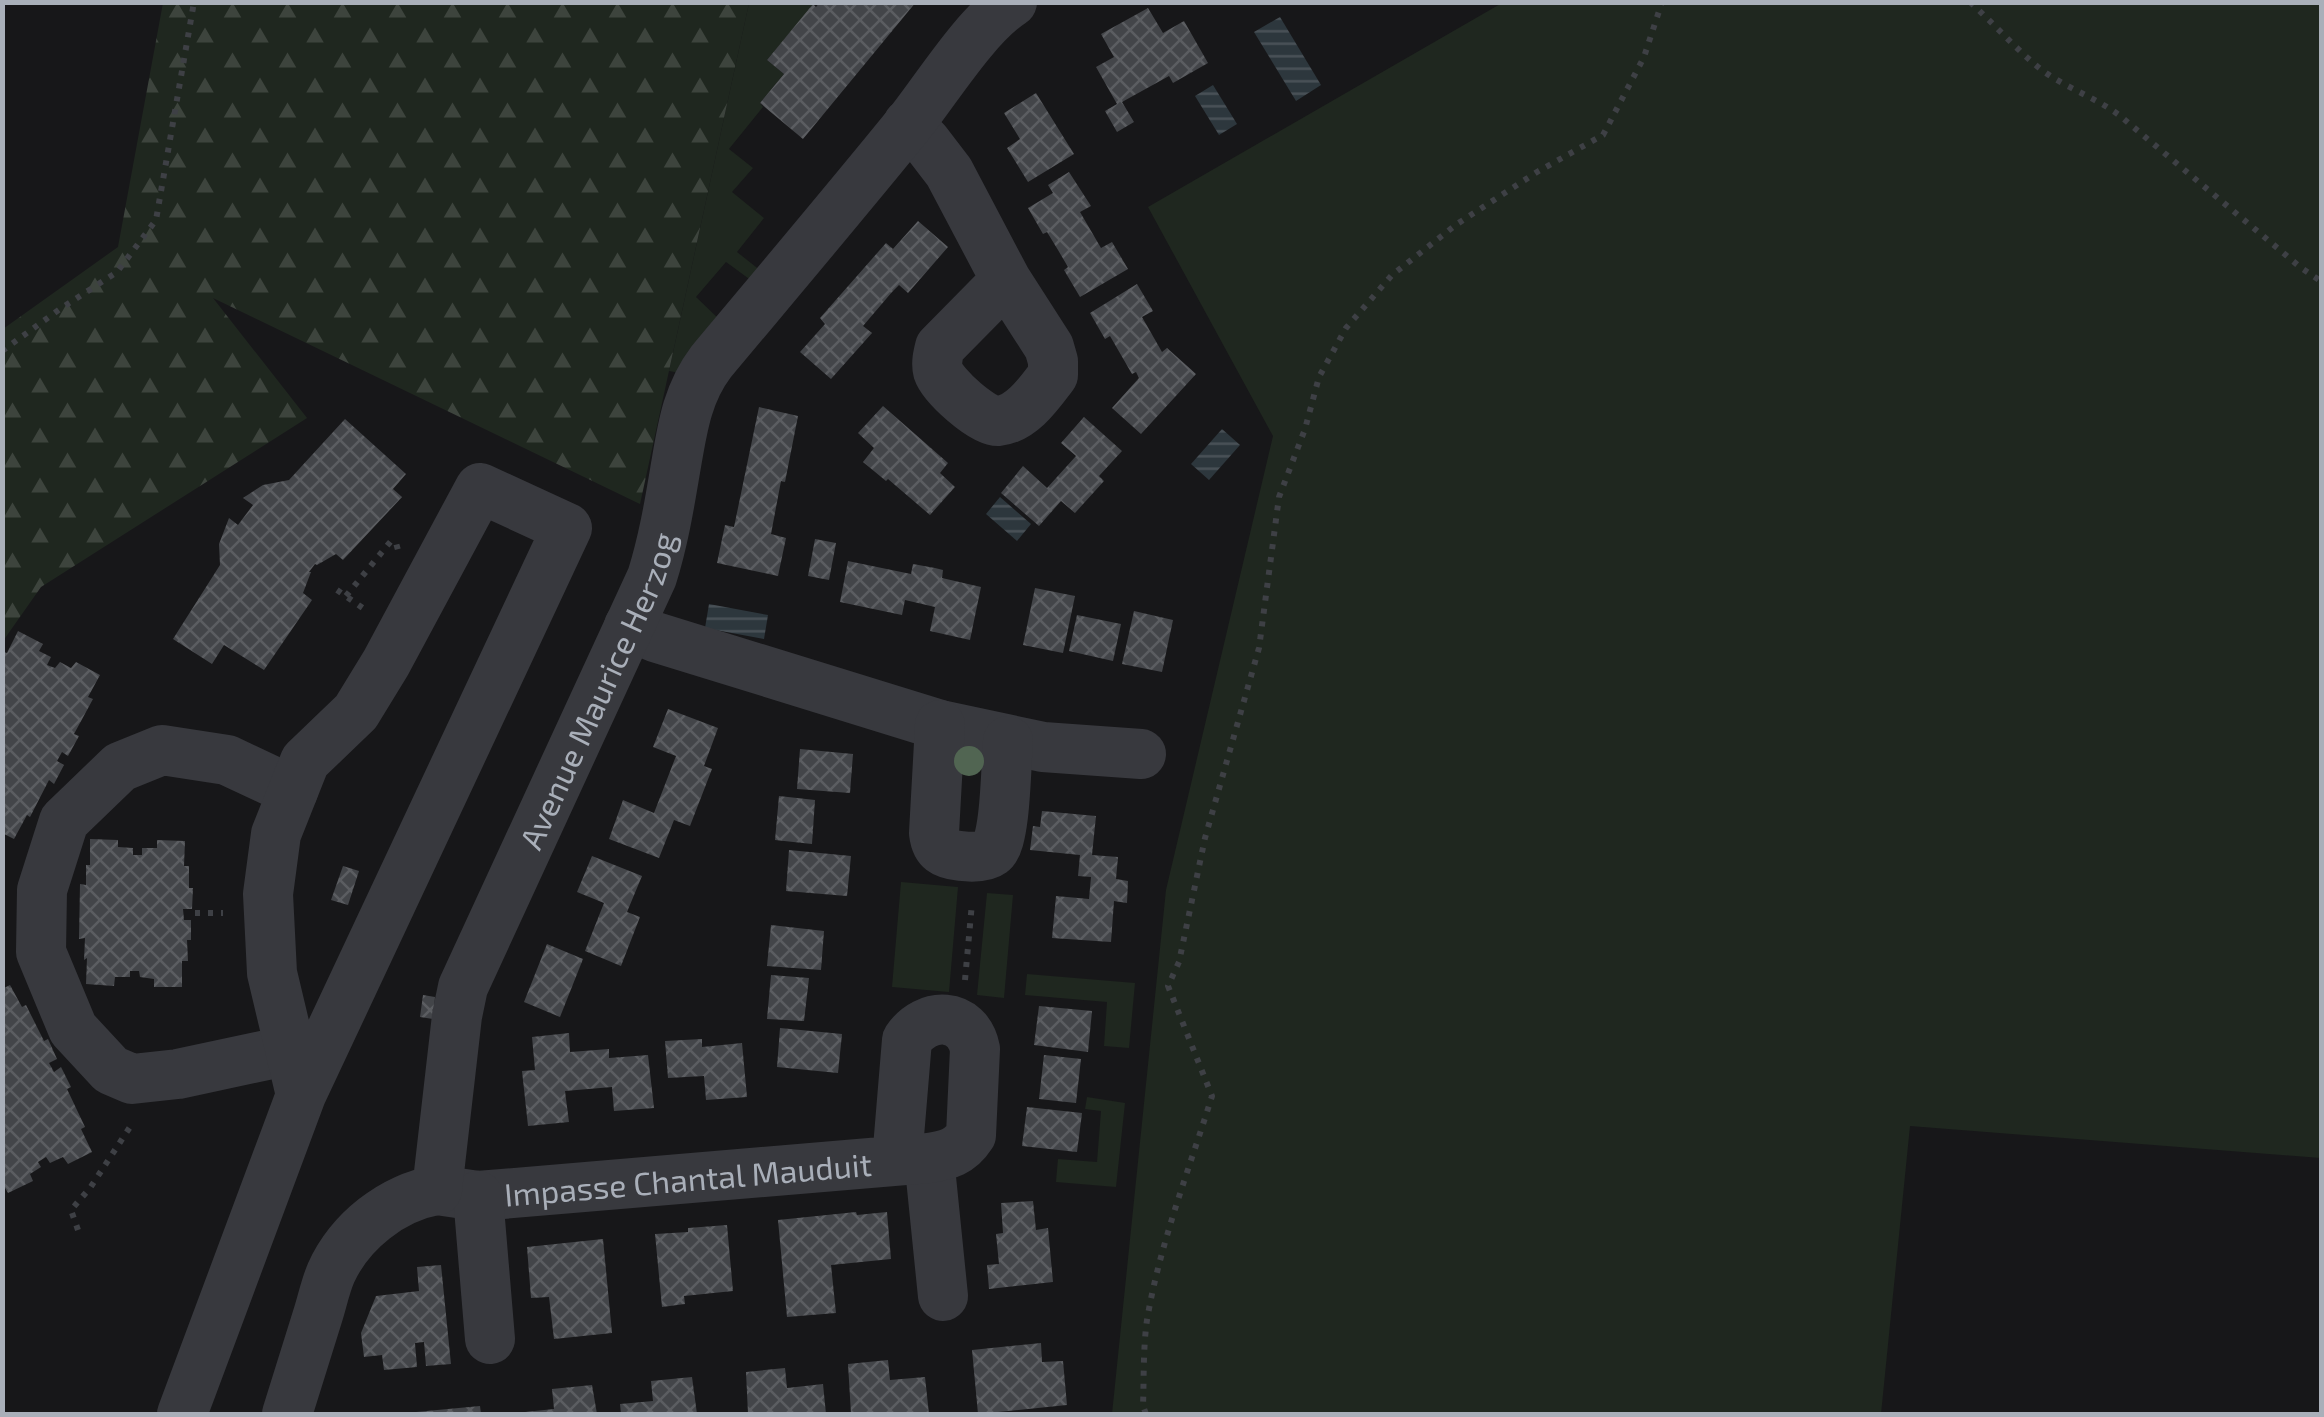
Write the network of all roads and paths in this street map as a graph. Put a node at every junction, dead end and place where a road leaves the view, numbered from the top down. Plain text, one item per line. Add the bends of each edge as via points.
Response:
1 (194, 2) edge
2 (1012, 2) edge
3 (1662, 2) edge
4 (1970, 2) edge
5 (908, 124) junction
6 (1006, 280) dead end
7 (2322, 282) edge
8 (2, 351) edge
9 (337, 590) dead end
10 (361, 607) dead end
11 (630, 626) junction
12 (940, 726) junction
13 (1008, 741) junction
14 (1141, 754) dead end
15 (293, 791) junction
16 (976, 856) junction
17 (962, 1025) junction
18 (295, 1072) junction
19 (161, 1076) junction
20 (913, 1159) junction
21 (458, 1193) junction
22 (78, 1230) dead end
23 (943, 1296) dead end
24 (490, 1339) dead end
25 (182, 1414) edge
26 (287, 1414) edge
27 (1146, 1414) edge

1 - 8 path via 156,220 117,272
2 - 5 street, Avenue Maurice Herzog
3 - 27 path via 1644,57 1603,135 1457,224 1392,276 1346,328 1319,377 1279,497 1259,648 1168,986 1212,1096 1147,1323
4 - 7 path via 2039,68 2119,115
5 - 6 street via 949,172
5 - 11 street, Avenue Maurice Herzog via 695,386 659,554
9 - 10 path
11 - 12 street
11 - 21 street, Avenue Maurice Herzog via 463,987
12 - 13 street
12 - 16 street via 935,842 947,854
13 - 14 street
13 - 16 street via 1002,833 993,852
15 - 18 street via 276,834 268,894 272,973
15 - 18 street via 305,761 356,712 480,488 567,528
15 - 19 street via 227,760 162,750 120,767 64,821 42,890 42,952 73,1029 111,1070 132,1079
16 - 17 path
17 - 20 street, Impasse Chantal Mauduit via 975,1049 970,1135 950,1155
17 - 20 street, Impasse Chantal Mauduit via 934,1020 907,1040
18 - 19 street
18 - 25 street
19 - 22 path via 71,1210
20 - 21 street, Impasse Chantal Mauduit
20 - 23 street, Impasse Chantal Mauduit
21 - 24 street, Impasse Chantal Mauduit
21 - 26 street via 421,1193 370,1221 352,1241 332,1272

